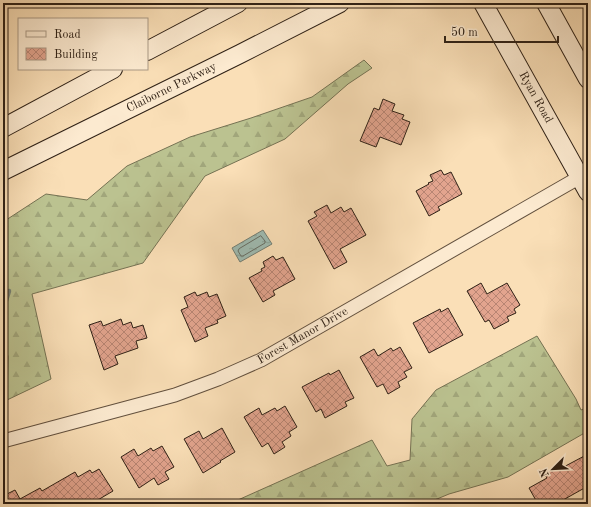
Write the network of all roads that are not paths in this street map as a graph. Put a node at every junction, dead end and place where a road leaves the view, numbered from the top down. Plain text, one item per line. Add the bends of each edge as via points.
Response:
1 (238, 3) edge
2 (340, 3) edge
3 (482, 3) edge
4 (546, 3) edge
5 (148, 50) edge
6 (111, 70) edge
7 (588, 79) edge
8 (3, 128) edge
9 (3, 171) edge
10 (584, 184) edge
11 (3, 441) edge

1 - 5 main road
2 - 9 main road, Claiborne Parkway
3 - 10 main road, Ryan Road
4 - 7 main road
6 - 8 main road
10 - 11 street, Forest Manor Drive via 261,360 175,395

